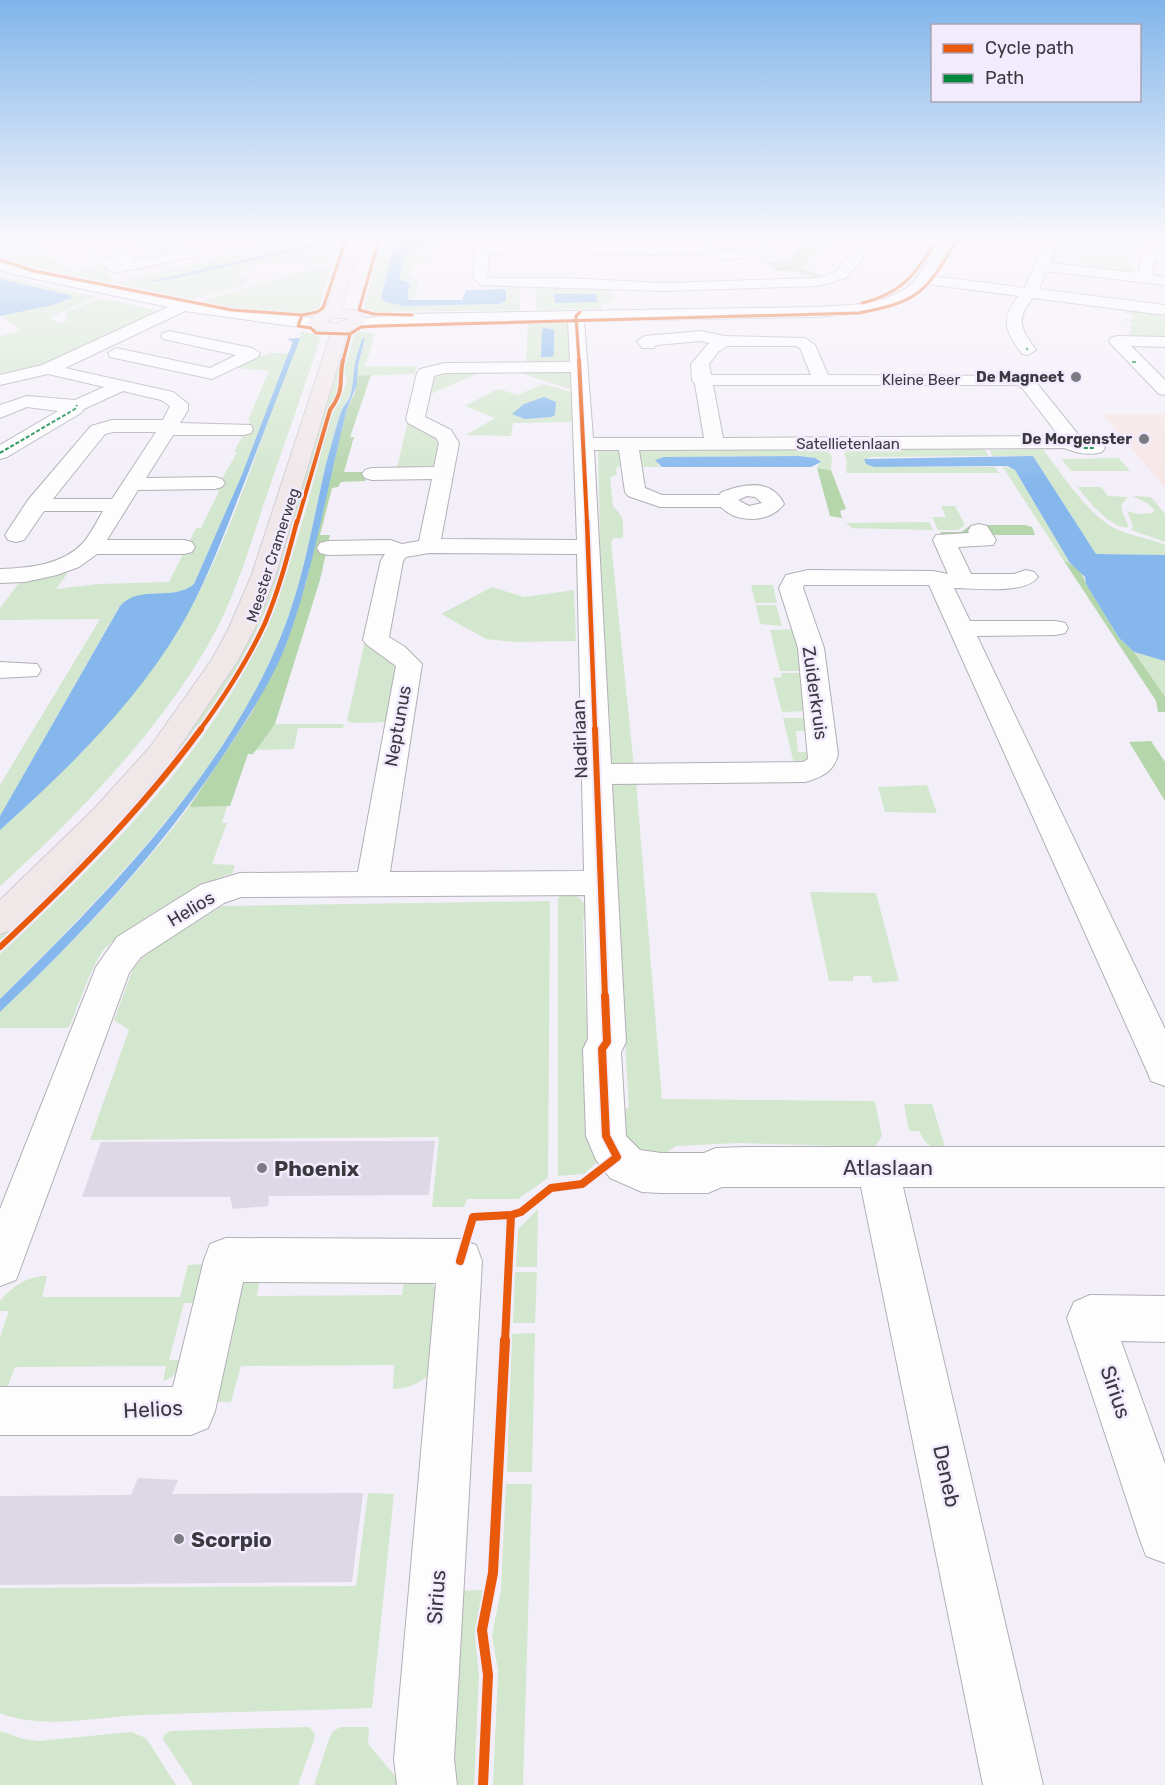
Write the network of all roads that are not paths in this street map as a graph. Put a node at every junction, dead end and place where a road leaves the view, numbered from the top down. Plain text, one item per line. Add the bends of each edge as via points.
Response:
1 (154, 319) edge
2 (265, 319) edge
3 (384, 319) edge
4 (576, 319) edge
5 (1014, 319) edge
6 (1119, 319) edge
7 (336, 320) junction
8 (1117, 330) junction
9 (170, 336) dead end
10 (724, 341) junction
11 (1165, 342) edge
12 (205, 344) junction
13 (648, 345) dead end
14 (1027, 349) dead end
15 (116, 353) dead end
16 (166, 363) junction
17 (580, 367) junction
18 (48, 369) junction
19 (0, 380) edge
20 (701, 380) junction
21 (822, 380) junction
22 (125, 386) junction
23 (1165, 390) edge
24 (196, 394) dead end
25 (175, 400) junction
26 (76, 405) junction
27 (0, 412) edge
28 (167, 428) junction
29 (244, 429) dead end
30 (1067, 442) junction
31 (584, 444) junction
32 (628, 444) junction
33 (715, 444) junction
34 (1095, 448) dead end
35 (0, 453) edge
36 (372, 474) dead end
37 (441, 474) junction
38 (216, 483) dead end
39 (131, 484) junction
40 (727, 501) dead end
41 (36, 505) junction
42 (118, 505) junction
43 (979, 531) dead end
44 (16, 535) dead end
45 (429, 546) junction
46 (91, 547) junction
47 (184, 547) dead end
48 (486, 547) junction
49 (588, 547) junction
50 (328, 548) dead end
51 (399, 551) junction
52 (454, 566) dead end
53 (0, 576) edge
54 (1026, 577) dead end
55 (951, 581) junction
56 (1056, 628) dead end
57 (961, 630) junction
58 (0, 670) edge
59 (28, 670) dead end
60 (597, 774) junction
61 (601, 883) junction
62 (372, 885) junction
63 (0, 893) edge
64 (0, 921) edge
65 (1165, 1069) edge
66 (617, 1156) joint
67 (1165, 1167) edge
68 (878, 1168) junction
69 (0, 1264) edge
70 (1165, 1319) edge
71 (450, 1408) joint
72 (0, 1411) edge
73 (1165, 1537) edge
74 (427, 1785) edge
75 (1013, 1785) edge

1 - 18 street
2 - 7 street
3 - 7 street
4 - 17 street, Nadirlaan
5 - 14 street via 1014,332
6 - 8 street
7 - 63 main road, Meester Cramerweg via 325,334 252,555 209,653 119,774
7 - 64 main road, Meester Cramerweg via 263,577 224,662 146,770 71,853
8 - 11 street
8 - 23 street via 1135,362
9 - 12 street
10 - 13 street via 701,336 645,341
10 - 20 street via 711,348 700,364
10 - 21 street via 804,343
12 - 16 street
12 - 16 street via 252,353 212,374
15 - 16 street
16 - 22 street
17 - 31 street, Nadirlaan
17 - 37 street via 445,368 426,374 415,419 448,438
18 - 19 street
18 - 22 street
20 - 21 street, Kleine Beer
20 - 33 street
21 - 30 street, Kleine Beer via 1021,380 1071,437
22 - 25 street
22 - 26 street
24 - 25 street
25 - 28 street via 179,410
26 - 27 street via 33,400
26 - 35 street
28 - 29 street
28 - 39 street
28 - 41 street via 112,426 98,430
30 - 33 street, Satellietenlaan
30 - 34 street, Satellietenlaan
31 - 32 street, Satellietenlaan
31 - 49 street, Nadirlaan
32 - 33 street, Satellietenlaan
32 - 40 street via 635,492 660,501
36 - 37 street
37 - 45 street
38 - 39 street
39 - 42 street
41 - 42 street
41 - 44 street
42 - 46 street
43 - 55 street via 985,540 944,540
45 - 48 street
45 - 51 street
46 - 47 street
46 - 53 street via 68,565 48,572
48 - 49 street
48 - 52 street
49 - 60 street, Nadirlaan
50 - 51 street via 390,547
51 - 62 street, Neptunus via 392,560 376,640 409,664
54 - 55 street, Zuiderkruis via 1020,581
55 - 57 street
55 - 60 street, Zuiderkruis via 923,577 794,580 791,588 811,648 824,754 816,768 805,772
56 - 57 street
57 - 65 street
58 - 59 street
60 - 61 street, Nadirlaan
61 - 62 street, Helios
61 - 66 street, Nadirlaan via 607,1042 602,1049 603,1101 606,1136
62 - 69 street, Helios via 240,885 212,894 129,947 114,967
66 - 68 street, Atlaslaan via 642,1173 708,1173 716,1168 747,1167
67 - 68 street, Atlaslaan
68 - 75 street, Deneb
70 - 73 street, Sirius via 1090,1318
71 - 72 street, Helios via 460,1261 226,1260 191,1411
71 - 74 street, Sirius via 423,1759

